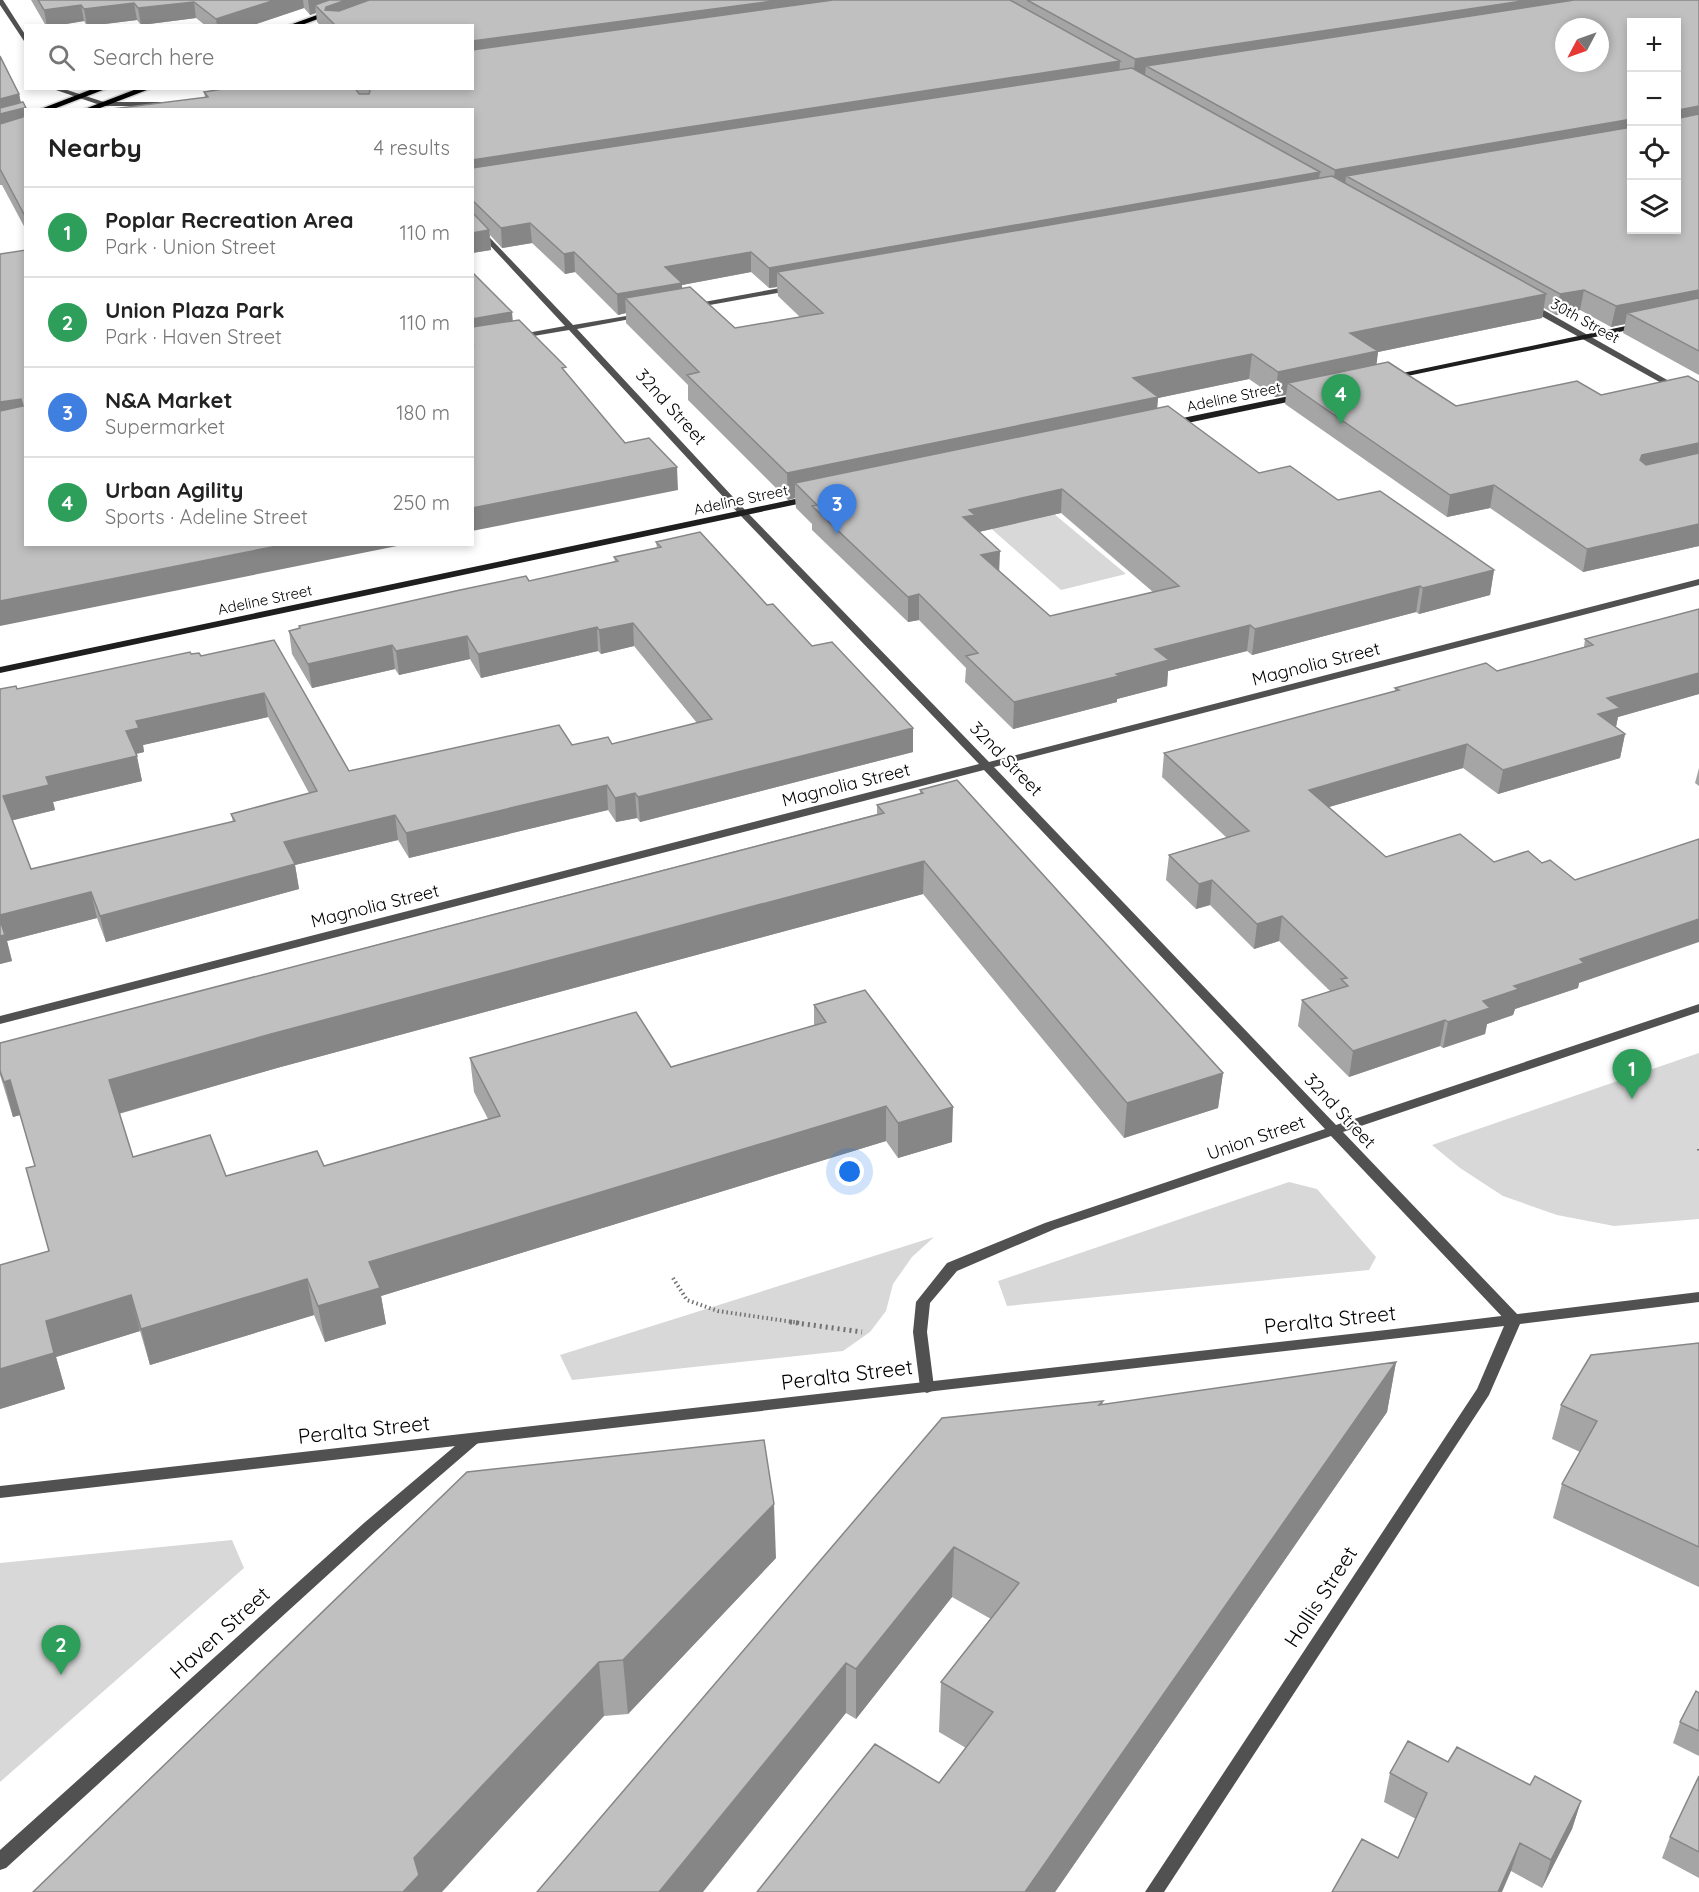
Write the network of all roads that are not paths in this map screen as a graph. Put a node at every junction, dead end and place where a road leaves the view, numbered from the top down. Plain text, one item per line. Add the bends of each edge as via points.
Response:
1 (0, 0) edge
2 (365, 0) edge
3 (296, 24) edge
4 (24, 39) edge
5 (58, 90) edge
6 (98, 90) edge
7 (142, 90) edge
8 (77, 97) junction
9 (103, 104) junction
10 (168, 104) edge
11 (47, 108) edge
12 (92, 108) edge
13 (474, 223) edge
14 (805, 286) edge
15 (1518, 299) edge
16 (689, 306) edge
17 (654, 313) edge
18 (1645, 324) edge
19 (573, 327) junction
20 (1586, 337) junction
21 (506, 339) edge
22 (1384, 379) edge
23 (1305, 396) edge
24 (1699, 401) edge
25 (1158, 426) edge
26 (822, 497) edge
27 (743, 513) junction
28 (1699, 582) edge
29 (0, 669) edge
30 (987, 766) junction
31 (1699, 1008) edge
32 (0, 1020) edge
33 (1334, 1131) junction
34 (1699, 1297) edge
35 (1515, 1320) junction
36 (927, 1387) junction
37 (473, 1439) junction
38 (0, 1492) edge
39 (0, 1862) edge
40 (1154, 1892) edge

1 - 4 street
2 - 3 main road
5 - 8 street
6 - 8 main road
7 - 9 main road
8 - 9 street
8 - 11 main road
9 - 10 street
9 - 12 main road
13 - 19 street, 32nd Street
14 - 16 street
15 - 20 street, 30th Street
17 - 19 street
18 - 20 main road
19 - 21 street
19 - 27 street, 32nd Street
20 - 22 main road
20 - 24 street, 30th Street
23 - 25 main road, Adeline Street
26 - 27 main road, Adeline Street
27 - 29 main road, Adeline Street
27 - 30 street, 32nd Street
28 - 30 street, Magnolia Street
30 - 32 street, Magnolia Street
30 - 33 street, 32nd Street
31 - 33 street, Union Street
33 - 35 street, 32nd Street
33 - 36 street, Union Street via 1050,1226 952,1267 923,1302 920,1332
34 - 35 street, Peralta Street
35 - 36 street, Peralta Street
35 - 40 street, Hollis Street via 1485,1391
36 - 37 street, Peralta Street
37 - 38 street, Peralta Street
37 - 39 street, Haven Street via 370,1527

